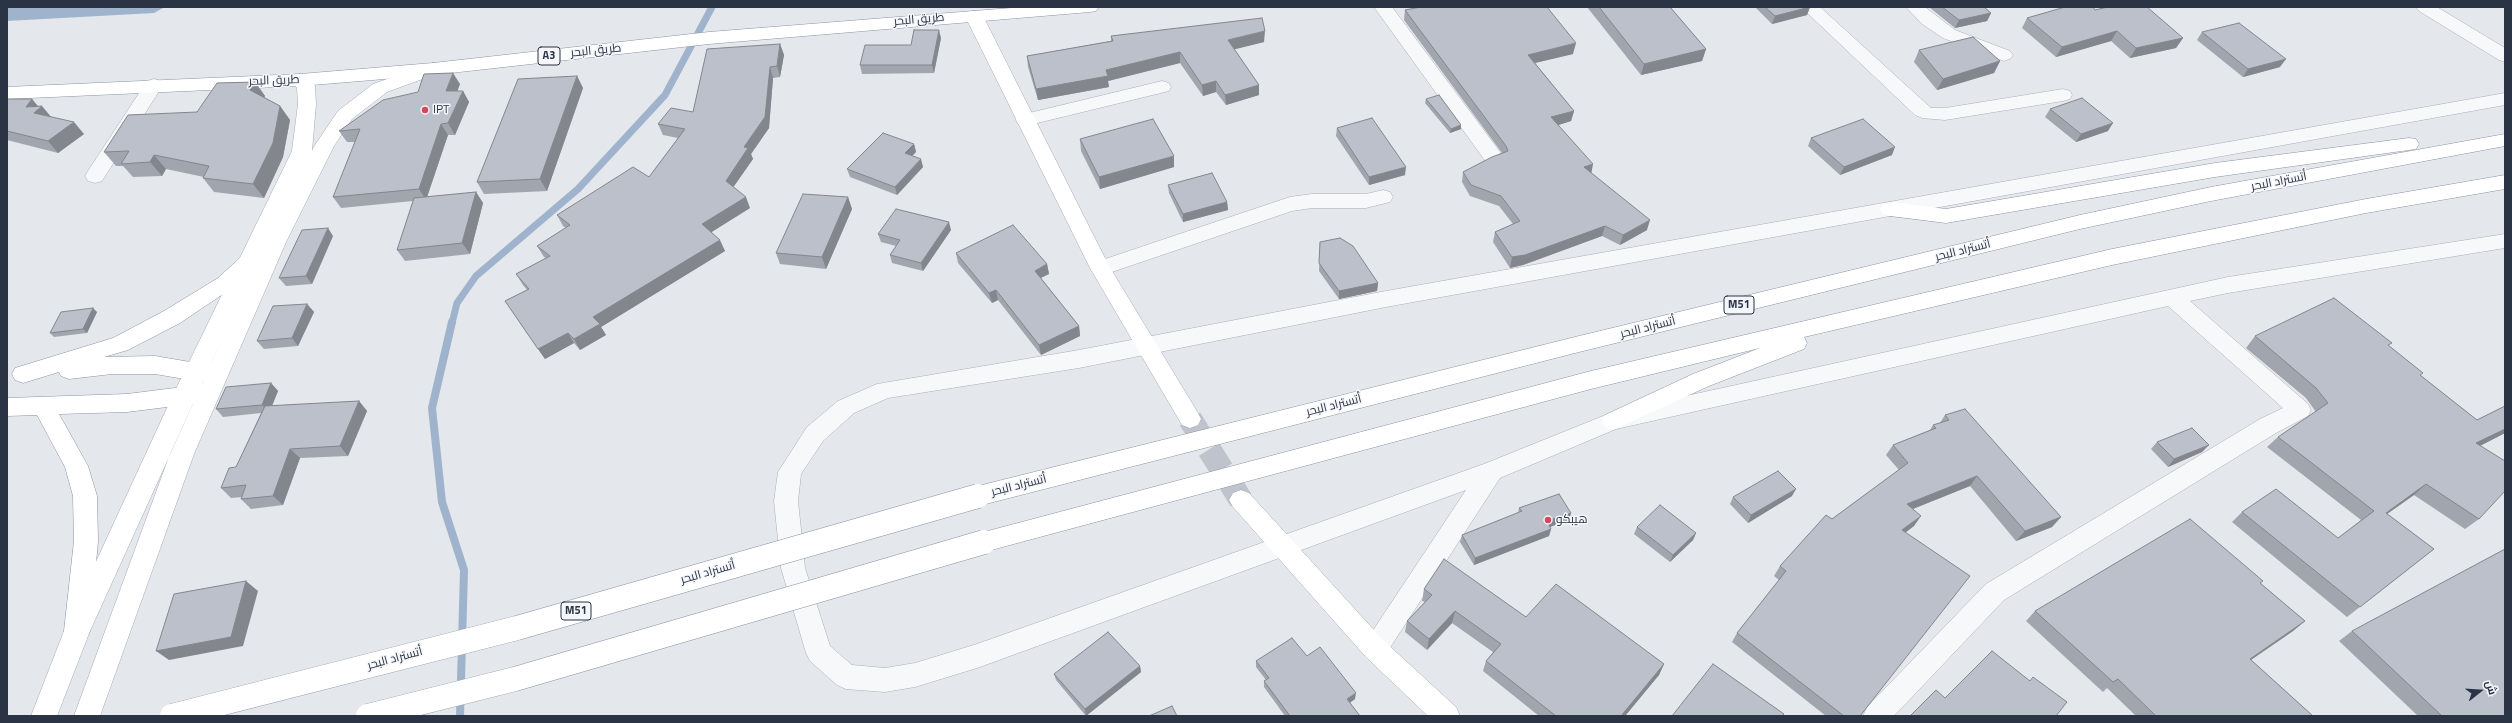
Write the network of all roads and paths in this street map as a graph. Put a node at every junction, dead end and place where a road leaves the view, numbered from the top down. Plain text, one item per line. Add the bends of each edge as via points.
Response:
1 (1090, 7) edge
2 (1383, 7) edge
3 (1810, 7) edge
4 (1915, 7) edge
5 (2425, 7) edge
6 (974, 16) junction
7 (2004, 55) dead end
8 (2505, 56) edge
9 (432, 69) junction
10 (300, 80) junction
11 (154, 85) junction
12 (1162, 87) dead end
13 (7, 93) edge
14 (2063, 95) dead end
15 (2505, 99) edge
16 (1025, 120) junction
17 (2505, 140) edge
18 (2462, 147) junction
19 (1493, 157) edge
20 (95, 176) dead end
21 (2505, 182) edge
22 (1383, 197) dead end
23 (1890, 209) junction
24 (2505, 241) edge
25 (248, 262) junction
26 (1100, 268) junction
27 (2172, 298) junction
28 (1868, 314) junction
29 (1148, 347) junction
30 (219, 370) junction
31 (196, 372) junction
32 (15, 375) edge
33 (207, 393) junction
34 (184, 395) junction
35 (7, 407) edge
36 (44, 407) junction
37 (1190, 419) tunnel mouth
38 (1613, 421) junction
39 (1492, 471) junction
40 (1241, 500) tunnel mouth
41 (1282, 547) junction
42 (77, 631) junction
43 (1375, 649) junction
44 (44, 716) edge
45 (87, 716) edge
46 (172, 716) edge
47 (368, 716) edge
48 (1447, 716) edge
49 (1876, 716) edge

1 - 6 main road, طريق البحر / A3
2 - 19 street
3 - 14 street via 1922,111 1929,114 1945,114
4 - 7 street via 1928,20 1949,34
5 - 8 street
6 - 9 main road, طريق البحر / A3 via 704,39
6 - 16 main road
9 - 10 main road, طريق البحر / A3
9 - 30 main road via 380,88 345,115 336,126 277,240
10 - 11 main road, طريق البحر / A3
10 - 25 main road via 306,86 306,122 302,151
11 - 13 main road, طريق البحر / A3
11 - 20 street
12 - 16 street
15 - 23 street
16 - 26 main road
17 - 18 main road, أتستراد البحر / M51
18 - 23 main road via 2413,143 2357,150 2215,170 1946,216
18 - 46 main road, أتستراد البحر / M51, bridge via 2211,194 2080,222 1575,345 978,496 517,628
21 - 28 main road via 2359,207 2112,257
22 - 26 street via 1366,201 1312,201 1290,204
23 - 29 street via 1386,299
24 - 27 street via 2228,285
25 - 31 main road
25 - 32 main road via 225,283 172,317 120,344
26 - 29 main road
27 - 38 street
27 - 49 street via 2300,410 2268,426 1995,592
28 - 38 main road via 1701,380
28 - 47 main road, bridge via 1591,380 984,542 515,679
29 - 37 main road
29 - 41 street via 885,390 846,407 815,434 790,472 786,502 793,568 819,653 846,677 885,680 915,675 978,656
30 - 31 main road
30 - 33 main road
31 - 32 main road via 155,365 112,365
31 - 34 main road
33 - 34 main road
33 - 45 main road via 182,454
34 - 36 main road via 127,403
34 - 42 main road
35 - 36 main road
36 - 42 main road via 76,466 85,496 86,541
38 - 39 street
39 - 41 street
39 - 43 street
40 - 41 main road
41 - 43 main road
42 - 44 main road
43 - 48 main road

